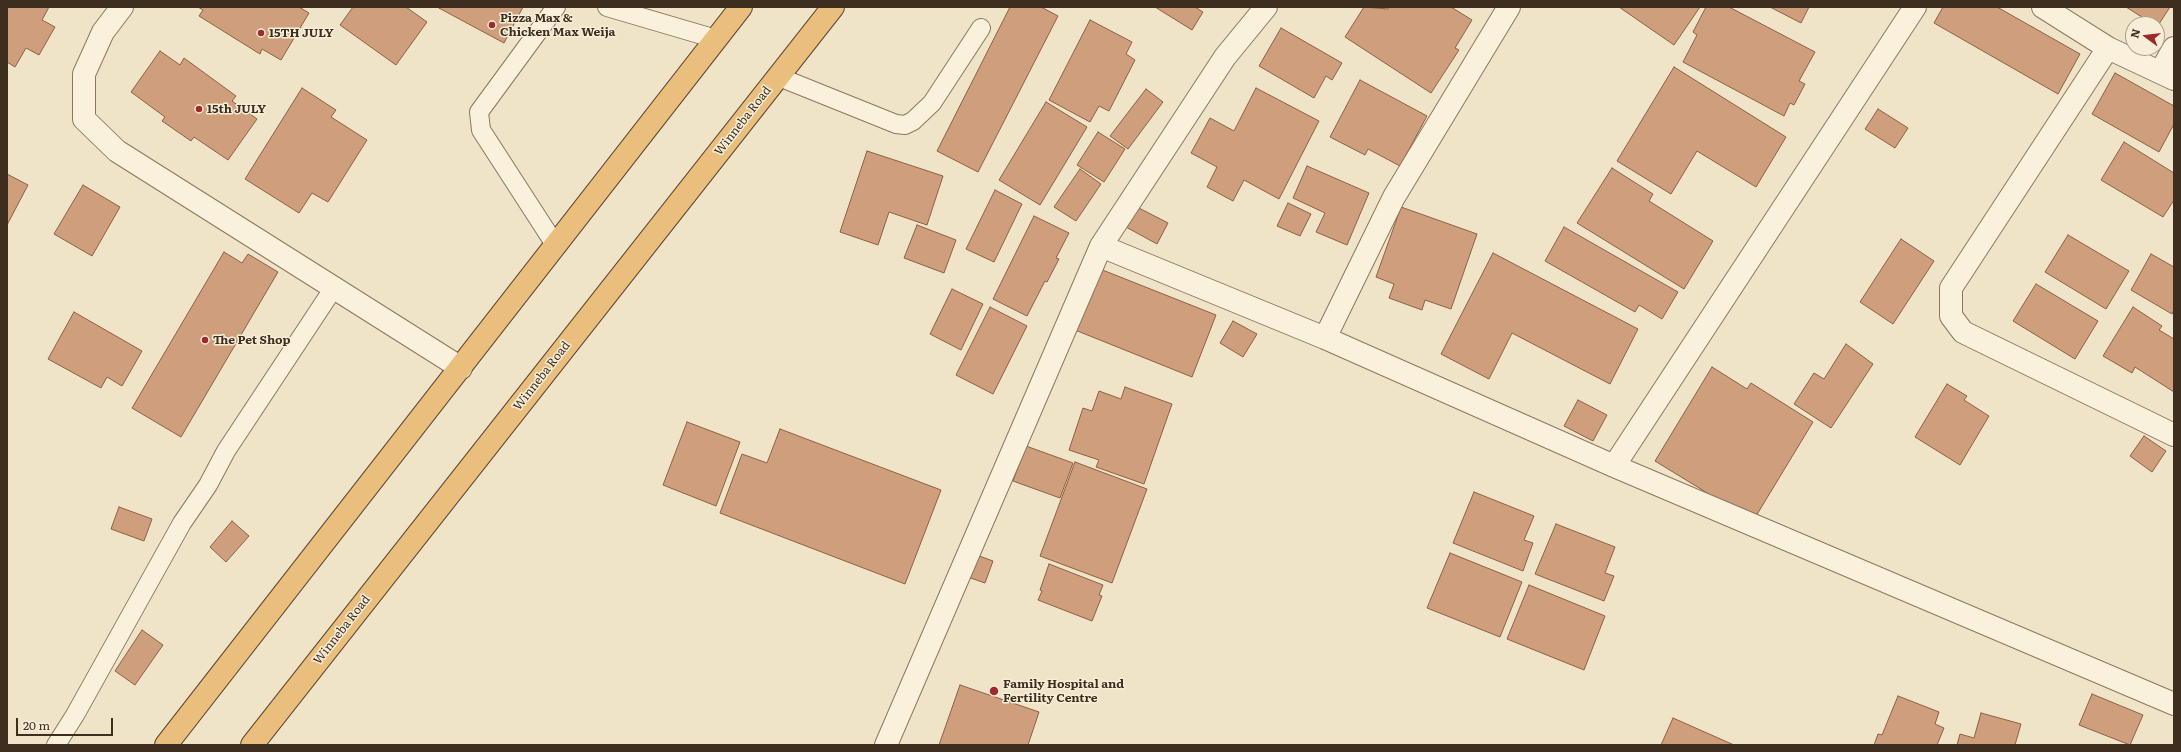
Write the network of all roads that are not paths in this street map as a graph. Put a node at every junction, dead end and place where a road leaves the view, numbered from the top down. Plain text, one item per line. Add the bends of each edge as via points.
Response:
1 (122, 7) edge
2 (556, 7) edge
3 (607, 7) edge
4 (741, 7) edge
5 (833, 7) edge
6 (1266, 7) edge
7 (1509, 7) edge
8 (1915, 7) edge
9 (2043, 7) edge
10 (982, 28) dead end
11 (716, 39) junction
12 (2108, 48) junction
13 (2174, 48) edge
14 (2167, 75) edge
15 (778, 77) junction
16 (556, 246) junction
17 (1100, 246) junction
18 (333, 289) junction
19 (1325, 338) junction
20 (461, 368) junction
21 (2174, 435) edge
22 (1614, 466) junction
23 (2174, 704) edge
24 (56, 745) edge
25 (166, 745) edge
26 (252, 745) edge
27 (886, 745) edge

1 - 18 street via 104,32 84,74 84,119 117,151
2 - 16 lane via 479,112 481,130
3 - 11 lane
4 - 11 highway
5 - 15 highway, Winneba Road
6 - 17 street via 1226,56
7 - 19 street via 1394,197
8 - 22 street
9 - 12 street
10 - 15 lane via 932,103 905,125 896,124
11 - 16 highway
12 - 14 street
12 - 21 street via 1951,288 1951,316 1963,332
13 - 14 street
15 - 26 highway, Winneba Road
16 - 20 highway
17 - 19 street
17 - 27 street
18 - 20 street
18 - 24 lane via 226,451 208,485 182,523
19 - 22 street
20 - 25 highway
22 - 23 street

